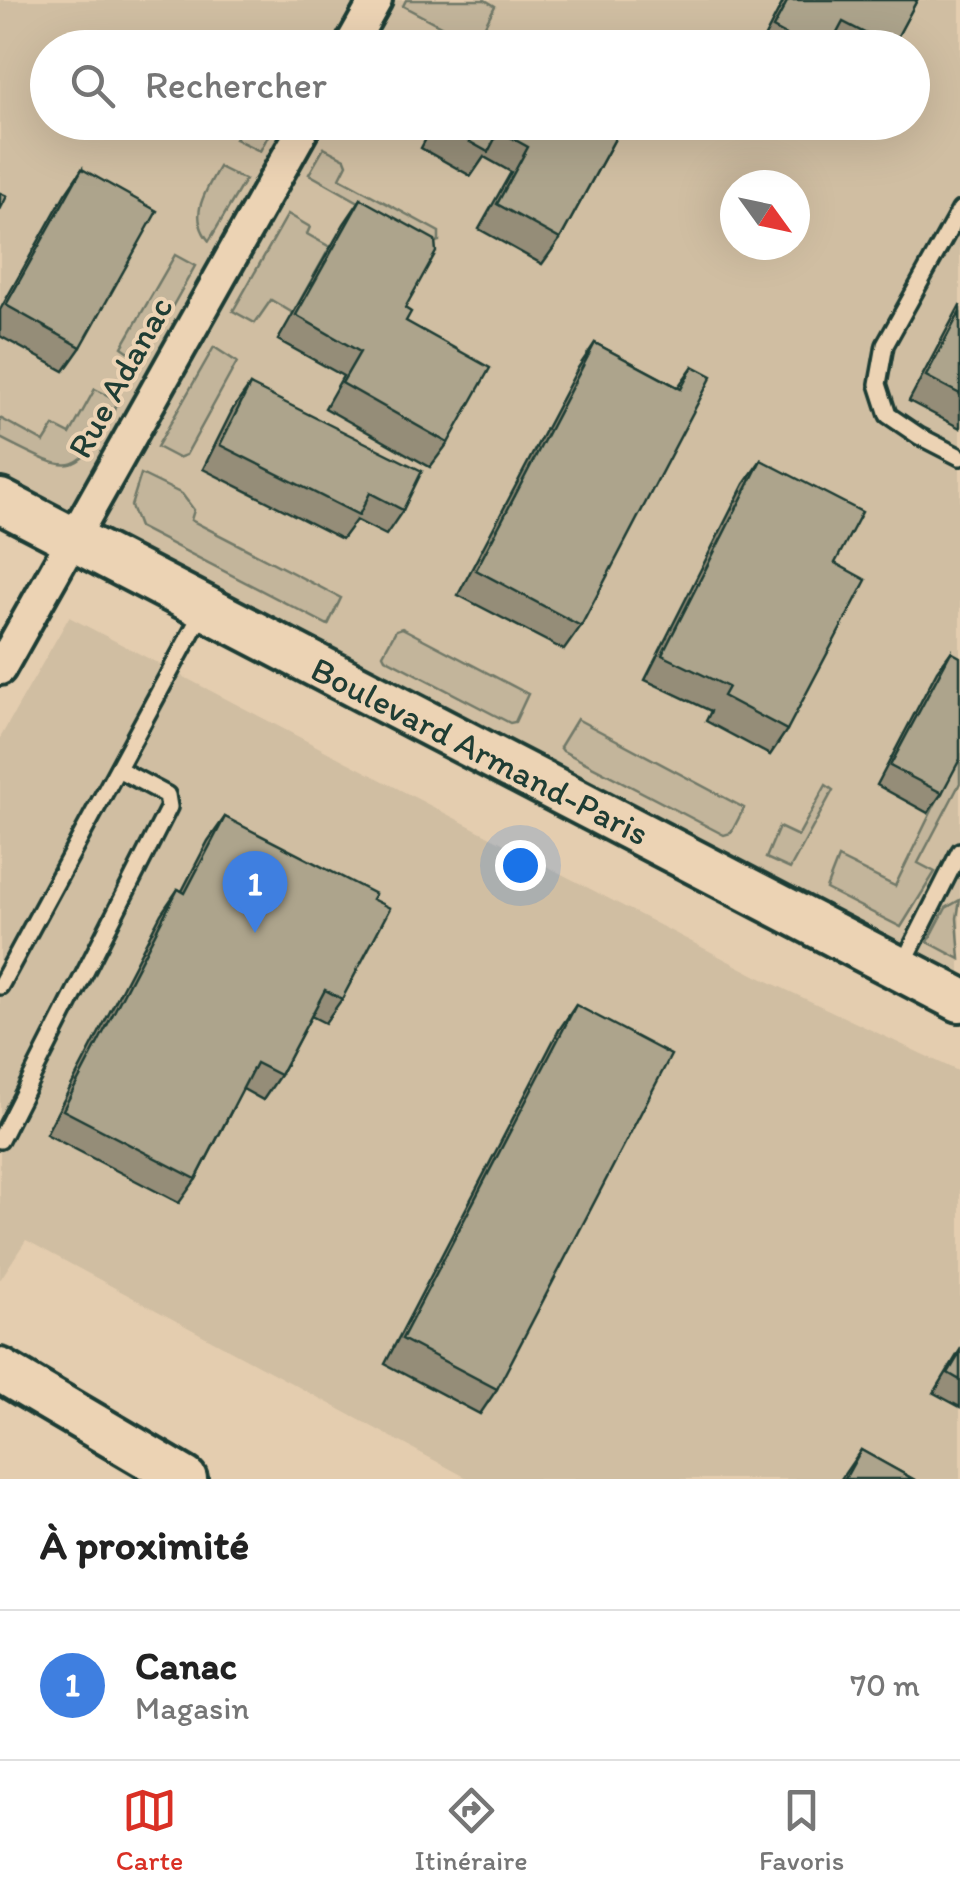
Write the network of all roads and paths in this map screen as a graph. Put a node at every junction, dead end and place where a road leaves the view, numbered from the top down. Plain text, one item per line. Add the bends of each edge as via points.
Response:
1 (376, 0) edge
2 (359, 30) edge
3 (297, 140) edge
4 (960, 210) edge
5 (960, 456) edge
6 (0, 501) edge
7 (73, 538) junction
8 (204, 608) junction
9 (0, 669) edge
10 (118, 768) junction
11 (960, 851) edge
12 (954, 880) edge
13 (901, 969) junction
14 (2, 979) edge
15 (960, 1000) edge
16 (0, 1140) edge
17 (0, 1370) edge
18 (184, 1479) edge

1 - 2 street
3 - 7 street, Rue Adanac
4 - 5 lane via 885,345 878,384 888,415
6 - 7 street, Boulevard Armand-Paris
7 - 8 street, Boulevard Armand-Paris
7 - 9 street, Rue Adanac
8 - 10 lane
8 - 13 street, Boulevard Armand-Paris
10 - 14 lane
10 - 16 lane via 167,795 169,807
11 - 12 lane
12 - 13 lane
13 - 15 street, Boulevard Armand-Paris
17 - 18 street

